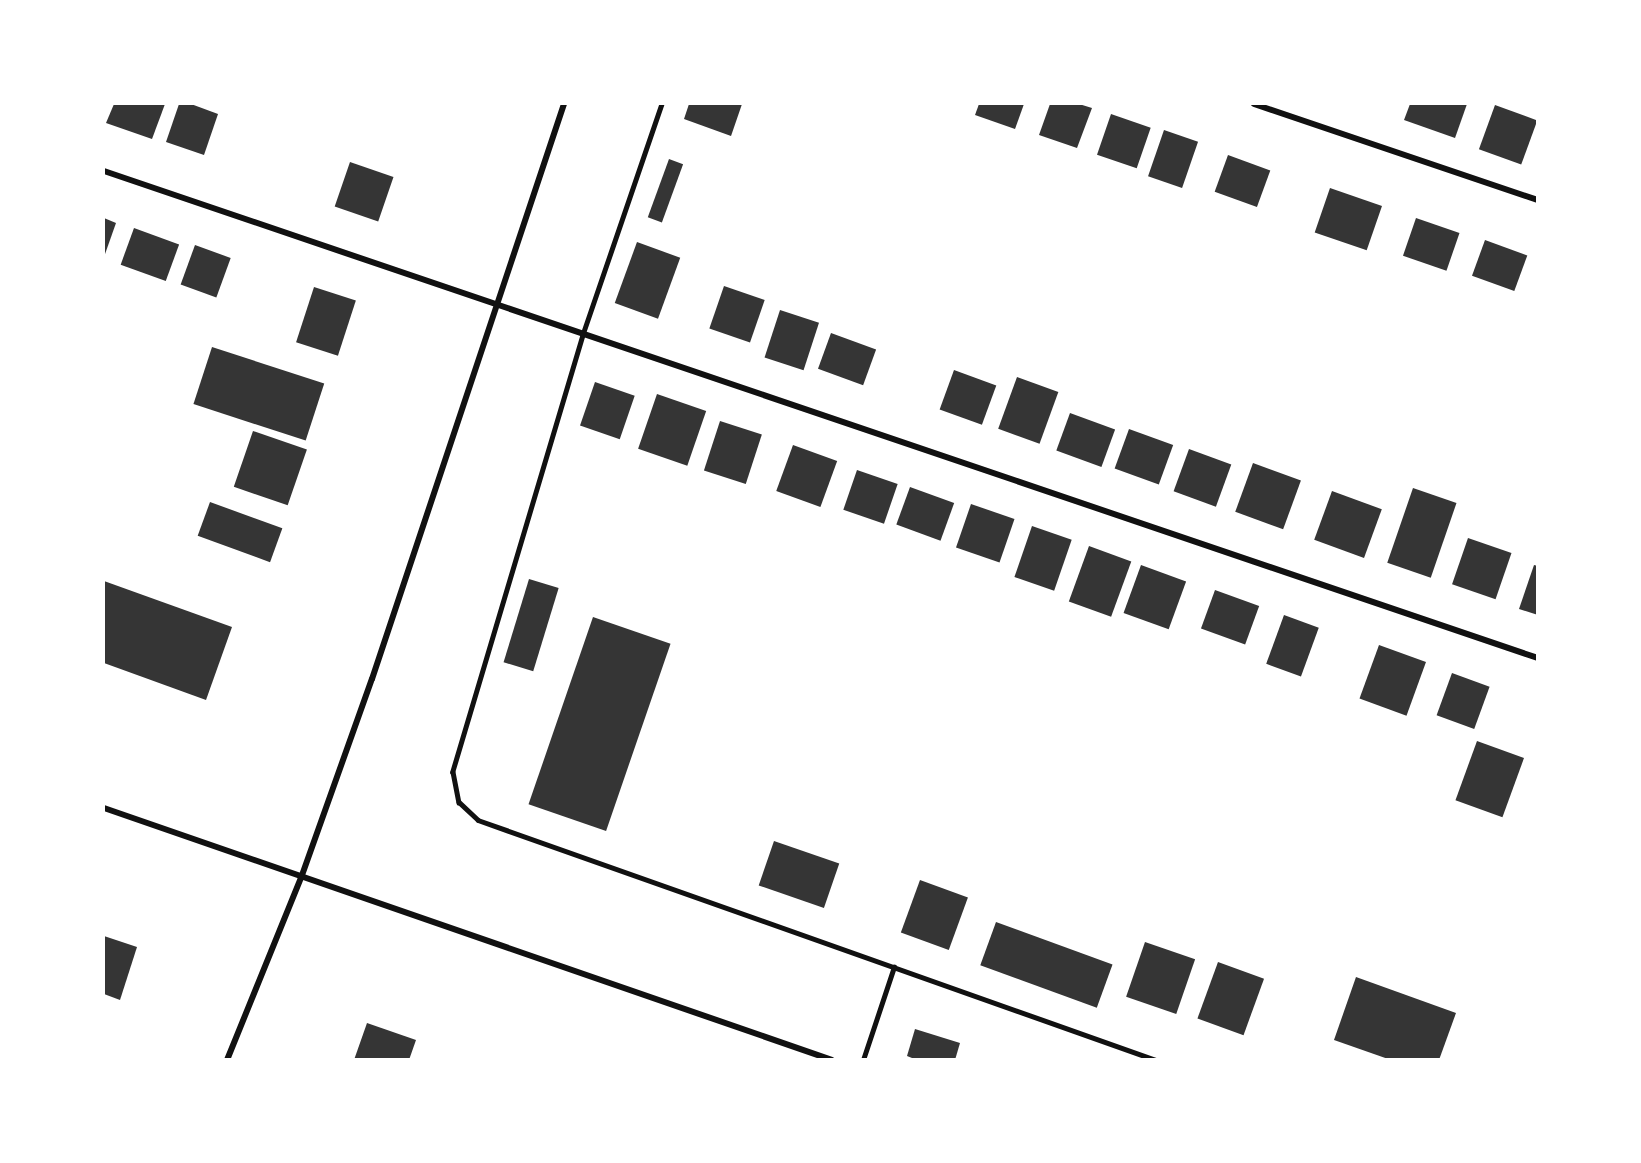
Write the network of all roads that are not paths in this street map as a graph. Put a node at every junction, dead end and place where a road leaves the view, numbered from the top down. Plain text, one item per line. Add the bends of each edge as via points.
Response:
1 (564, 104) edge
2 (662, 104) edge
3 (1254, 104) edge
4 (104, 171) edge
5 (1538, 200) edge
6 (498, 307) junction
7 (583, 335) junction
8 (1538, 658) edge
9 (104, 808) edge
10 (301, 878) junction
11 (894, 967) junction
12 (227, 1059) edge
13 (832, 1059) edge
14 (863, 1059) edge
15 (1156, 1059) edge

1 - 6 street
2 - 7 lane
3 - 5 street
4 - 6 street
6 - 7 street
6 - 10 street
7 - 8 street
7 - 11 lane via 453,772 459,801 478,820
9 - 10 street
10 - 12 street
10 - 13 street
11 - 14 lane
11 - 15 lane

